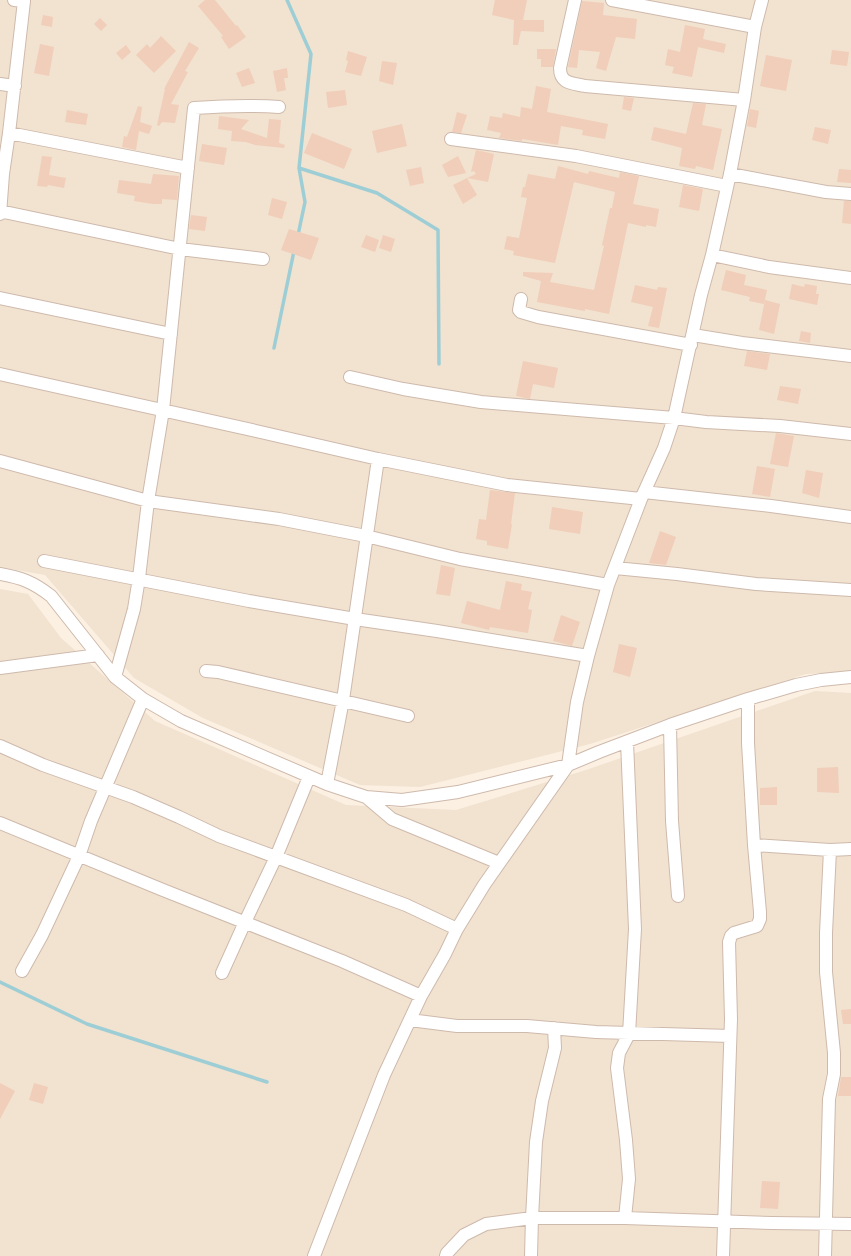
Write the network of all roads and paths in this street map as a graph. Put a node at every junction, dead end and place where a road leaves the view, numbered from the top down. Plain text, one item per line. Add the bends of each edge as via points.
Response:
1 (21, 0) edge
2 (575, 0) edge
3 (612, 0) edge
4 (762, 0) edge
5 (755, 27) junction
6 (0, 84) edge
7 (15, 86) junction
8 (744, 100) junction
9 (279, 107) dead end
10 (9, 133) junction
11 (451, 139) dead end
12 (188, 168) junction
13 (1, 174) edge
14 (730, 174) junction
15 (727, 186) junction
16 (851, 194) edge
17 (0, 211) edge
18 (0, 214) edge
19 (180, 249) junction
20 (712, 255) junction
21 (263, 259) dead end
22 (851, 278) edge
23 (0, 298) edge
24 (521, 299) dead end
25 (171, 334) junction
26 (692, 340) junction
27 (851, 356) edge
28 (0, 374) edge
29 (350, 377) dead end
30 (163, 410) junction
31 (674, 418) junction
32 (851, 434) edge
33 (378, 459) junction
34 (0, 461) edge
35 (643, 495) junction
36 (148, 501) junction
37 (851, 517) edge
38 (366, 536) junction
39 (44, 561) dead end
40 (615, 568) junction
41 (0, 574) edge
42 (139, 578) junction
43 (608, 585) junction
44 (851, 590) edge
45 (355, 619) junction
46 (98, 655) junction
47 (588, 656) junction
48 (0, 668) edge
49 (206, 671) dead end
50 (115, 677) junction
51 (851, 677) edge
52 (143, 699) junction
53 (748, 699) junction
54 (343, 700) junction
55 (408, 716) dead end
56 (670, 725) junction
57 (627, 742) junction
58 (0, 746) edge
59 (568, 765) junction
60 (309, 776) junction
61 (327, 784) junction
62 (106, 788) junction
63 (366, 797) junction
64 (0, 823) edge
65 (754, 845) junction
66 (851, 849) edge
67 (830, 850) junction
68 (79, 856) junction
69 (276, 857) junction
70 (499, 863) junction
71 (678, 896) dead end
72 (245, 922) junction
73 (457, 929) junction
74 (22, 970) dead end
75 (222, 973) dead end
76 (421, 996) junction
77 (410, 1020) junction
78 (554, 1028) junction
79 (629, 1034) junction
80 (730, 1036) junction
81 (532, 1218) junction
82 (625, 1218) junction
83 (724, 1221) junction
84 (825, 1224) junction
85 (851, 1224) edge
86 (314, 1256) edge
87 (446, 1256) edge
88 (531, 1256) edge
89 (723, 1256) edge
90 (825, 1256) edge

1 - 7 street
2 - 8 street via 560,68 560,76 569,83
3 - 5 street
4 - 5 street
5 - 8 street
6 - 7 street
7 - 10 street
8 - 14 street
9 - 12 street via 194,108
10 - 12 street
10 - 13 street
11 - 15 street via 576,156
12 - 19 street
13 - 17 street
14 - 15 street
14 - 16 street via 826,192
15 - 20 street
17 - 18 street
17 - 19 street
19 - 21 street
19 - 25 street
20 - 22 street via 769,267
20 - 26 street
23 - 25 street
24 - 26 street via 518,308 521,312 538,317
25 - 30 street
26 - 27 street via 742,343
26 - 31 street
28 - 30 street
29 - 31 street via 481,402
30 - 33 street
30 - 36 street
31 - 32 street
31 - 35 street
33 - 35 street via 507,485
33 - 38 street
34 - 36 street
35 - 37 street via 771,506
35 - 40 street
36 - 38 street via 279,519
36 - 42 street
38 - 43 street via 460,559
38 - 45 street
39 - 42 street
40 - 43 street
40 - 44 street via 756,584
41 - 46 street via 17,577 38,586 51,596
42 - 45 street via 249,601
42 - 50 street via 134,609
43 - 47 street
45 - 47 street
45 - 54 street
46 - 48 street
46 - 50 street
47 - 59 street via 577,702
49 - 54 street
50 - 52 street
51 - 53 street via 796,685
52 - 60 street via 181,720
52 - 62 street
53 - 56 street
53 - 65 street
54 - 55 street
54 - 61 street
56 - 57 street
56 - 71 street via 672,821
57 - 59 street
57 - 79 street via 635,929
58 - 62 street
59 - 63 street via 451,793 402,800
59 - 70 street
60 - 61 street
60 - 69 street
61 - 63 street
62 - 68 street
62 - 69 street
63 - 70 street via 392,819
64 - 68 street
65 - 67 street
65 - 80 street via 760,919 757,926 734,933 729,942
66 - 67 street
67 - 84 street via 826,972 834,1074 829,1099
68 - 72 street
68 - 74 street via 42,935
69 - 72 street
69 - 73 street via 406,905
70 - 73 street
72 - 75 street
72 - 76 street
73 - 76 street
76 - 77 street
77 - 78 street via 457,1026
77 - 86 street via 384,1075
78 - 79 street
78 - 81 street via 555,1048 542,1100 536,1142
79 - 80 street
79 - 82 street via 619,1053 617,1068 629,1179
80 - 83 street
81 - 82 street
81 - 87 street via 486,1224 464,1235
81 - 88 street
82 - 83 street
83 - 84 street
83 - 89 street
84 - 85 street
84 - 90 street

